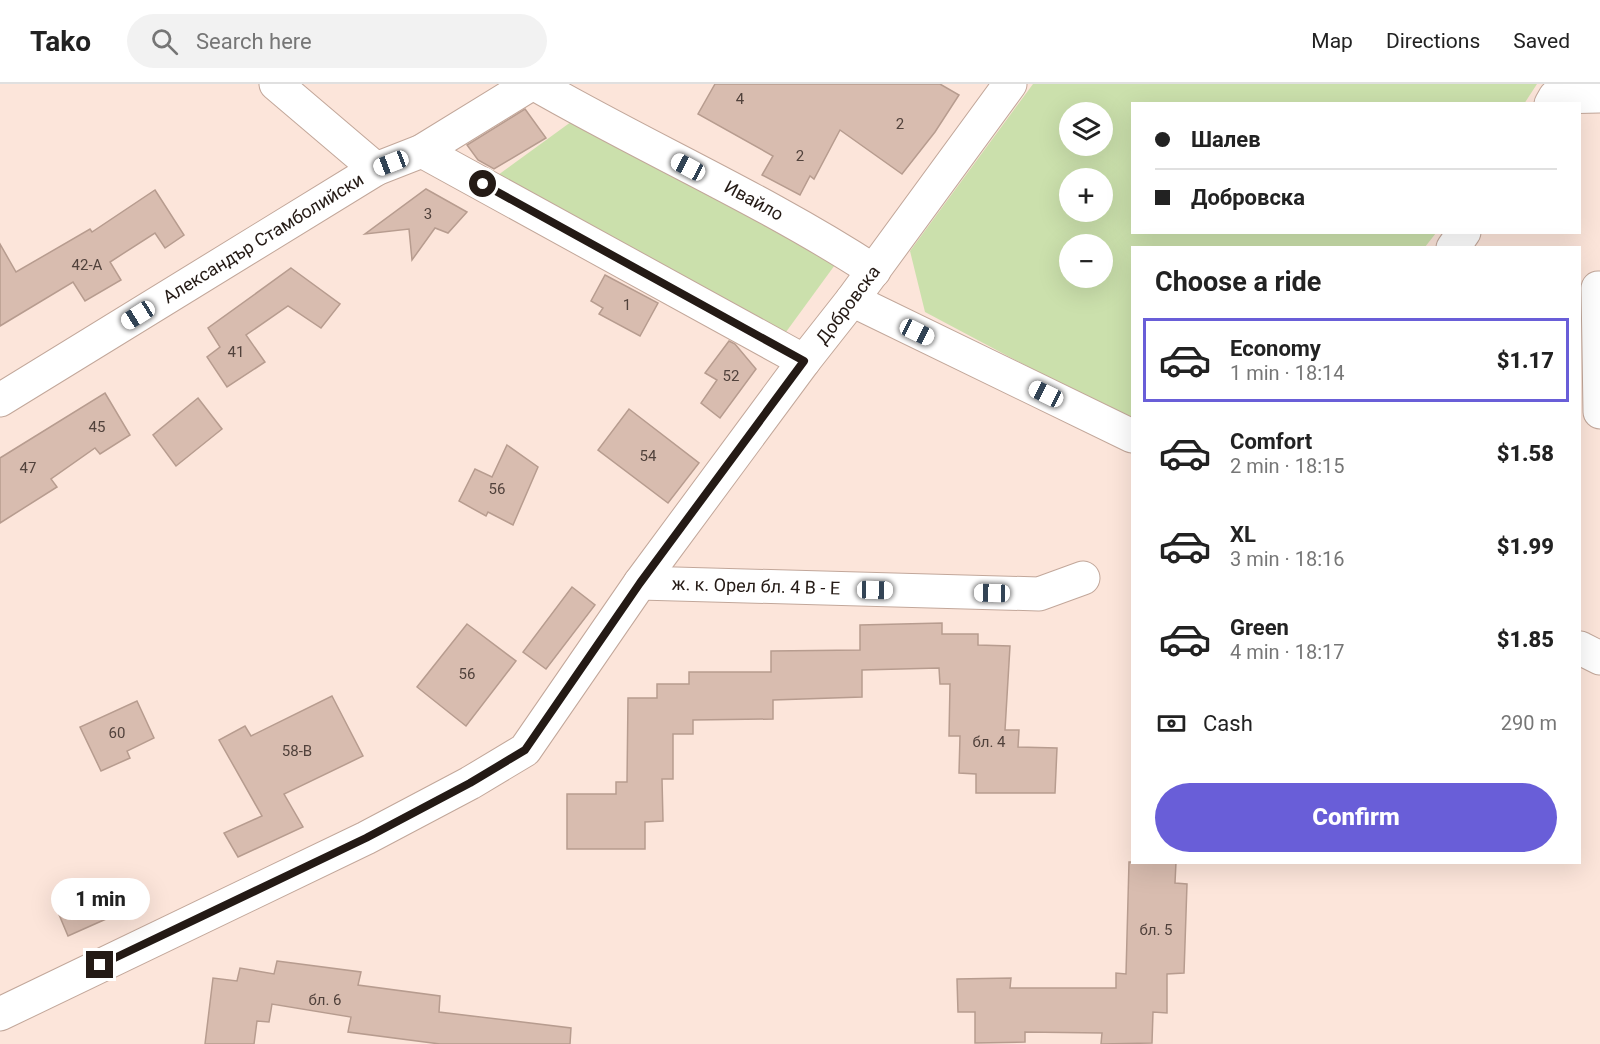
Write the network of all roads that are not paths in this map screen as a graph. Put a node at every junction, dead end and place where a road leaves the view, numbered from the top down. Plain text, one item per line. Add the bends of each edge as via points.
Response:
1 (276, 84) edge
2 (533, 84) edge
3 (1010, 84) edge
4 (1600, 96) edge
5 (1552, 102) edge
6 (422, 151) junction
7 (376, 169) junction
8 (874, 271) junction
9 (1600, 288) edge
10 (852, 300) junction
11 (804, 361) junction
12 (0, 400) edge
13 (1600, 412) edge
14 (1131, 436) edge
15 (1083, 578) dead end
16 (640, 583) junction
17 (1581, 648) edge
18 (1600, 658) edge
19 (0, 1014) edge

1 - 7 street
2 - 6 street, Александър Стамболийски
2 - 8 street, Ивайло via 830,242
3 - 8 street, Добровска
4 - 5 street via 1555,97
6 - 7 street, Александър Стамболийски
6 - 11 street
7 - 12 street, Александър Стамболийски
8 - 10 street, Добровска
9 - 13 street
10 - 11 street, Добровска
10 - 14 street
11 - 16 street, Добровска
15 - 16 street, ж. к. Орел бл. 4 В - Е via 1039,594
16 - 19 street, Добровска via 525,750 366,838
17 - 18 street

